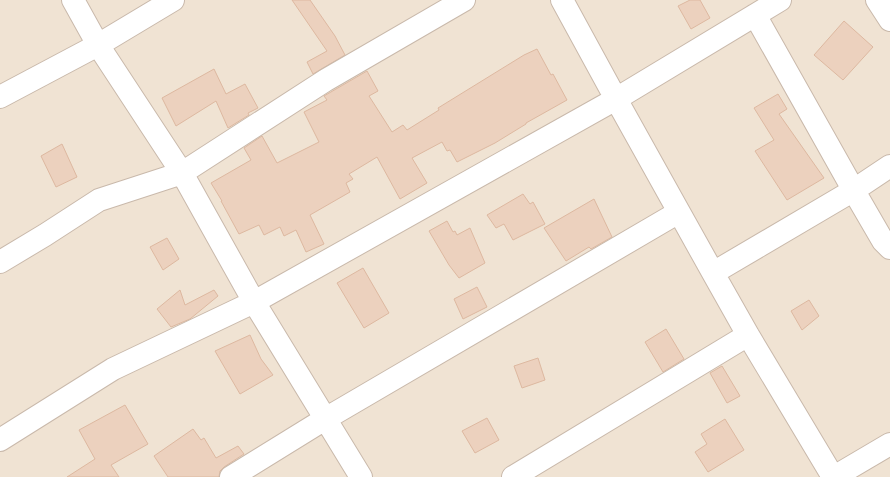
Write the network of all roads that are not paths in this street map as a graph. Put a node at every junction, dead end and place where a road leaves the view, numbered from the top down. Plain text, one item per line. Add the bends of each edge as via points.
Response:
1 (73, 0) edge
2 (173, 0) edge
3 (464, 0) edge
4 (562, 0) edge
5 (780, 0) edge
6 (877, 0) edge
7 (755, 16) junction
8 (890, 20) edge
9 (98, 45) junction
10 (0, 97) edge
11 (616, 99) junction
12 (890, 166) edge
13 (182, 173) junction
14 (854, 190) junction
15 (679, 212) junction
16 (890, 248) edge
17 (0, 262) edge
18 (713, 274) junction
19 (254, 302) junction
20 (748, 335) junction
21 (325, 419) junction
22 (0, 440) edge
23 (890, 444) edge
24 (231, 477) edge
25 (361, 477) edge
26 (513, 477) edge
27 (834, 477) edge

1 - 9 street
2 - 9 street
3 - 13 street via 326,80
4 - 11 street
5 - 7 street
6 - 8 street
7 - 11 street
7 - 14 street
9 - 10 street
9 - 13 street
11 - 15 street
11 - 19 street
12 - 14 street
13 - 17 street via 99,200
13 - 19 street
14 - 16 street
14 - 18 street
15 - 18 street
15 - 21 street
18 - 20 street
19 - 21 street
19 - 22 street via 113,369
20 - 26 street
20 - 27 street
21 - 24 street
21 - 25 street
23 - 27 street

